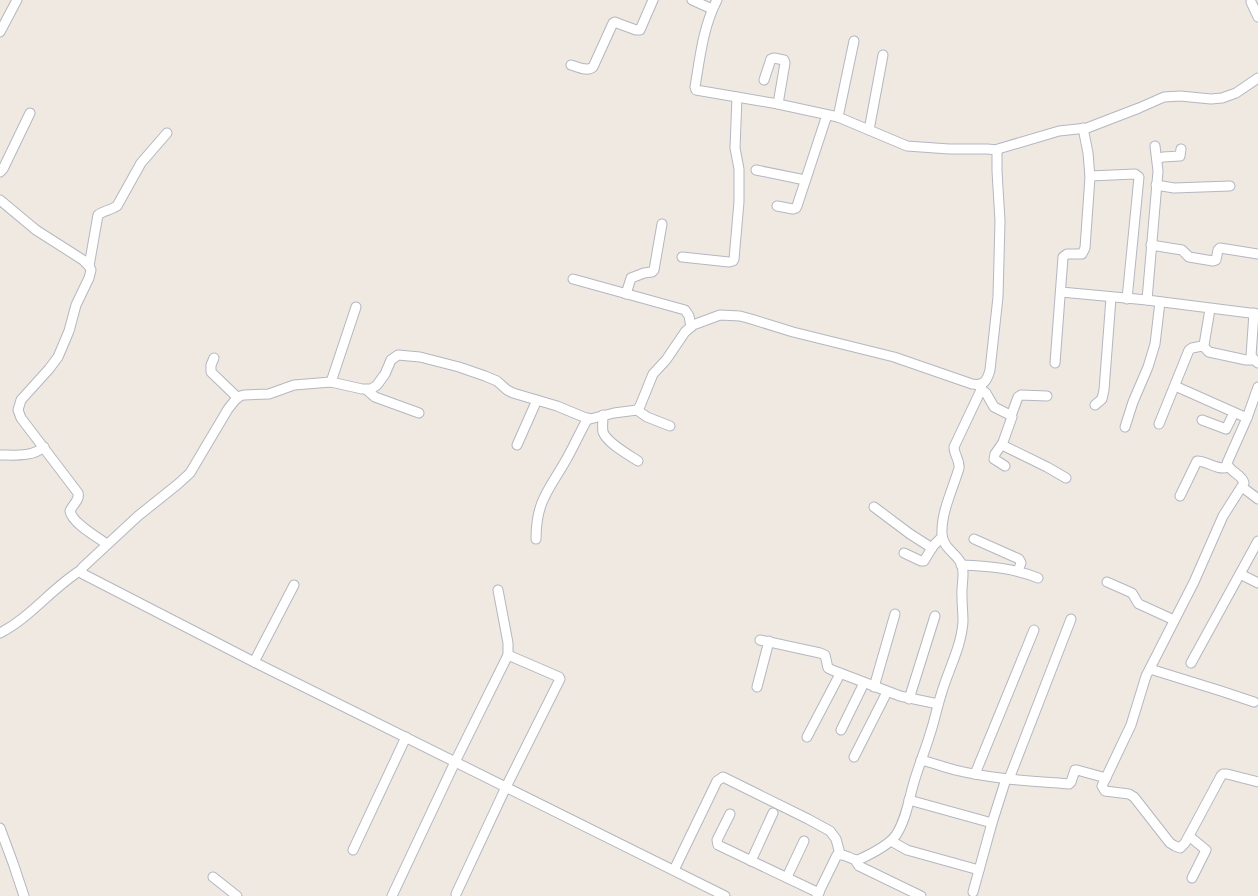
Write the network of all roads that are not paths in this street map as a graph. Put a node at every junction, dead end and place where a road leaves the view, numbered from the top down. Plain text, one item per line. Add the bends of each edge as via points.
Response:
1 (17, 0) edge
2 (653, 0) edge
3 (692, 0) edge
4 (717, 0) edge
5 (1251, 2) dead end
6 (712, 9) junction
7 (1258, 17) edge
8 (0, 32) edge
9 (854, 41) dead end
10 (883, 55) dead end
11 (571, 65) dead end
12 (1258, 78) edge
13 (764, 80) dead end
14 (737, 97) junction
15 (778, 104) junction
16 (30, 113) dead end
17 (827, 114) junction
18 (838, 117) junction
19 (1083, 128) junction
20 (869, 130) junction
21 (167, 133) dead end
22 (1155, 146) dead end
23 (1181, 149) dead end
24 (998, 150) junction
25 (1157, 159) junction
26 (756, 170) dead end
27 (0, 172) edge
28 (1090, 176) junction
29 (805, 180) junction
30 (1156, 185) junction
31 (1230, 186) dead end
32 (0, 200) edge
33 (777, 206) dead end
34 (662, 224) dead end
35 (1151, 245) junction
36 (1258, 254) edge
37 (682, 257) dead end
38 (89, 266) junction
39 (573, 279) dead end
40 (1061, 292) junction
41 (626, 294) junction
42 (1111, 298) junction
43 (1127, 299) junction
44 (1147, 300) junction
45 (1160, 302) junction
46 (356, 307) dead end
47 (1210, 309) junction
48 (1256, 314) edge
49 (691, 327) junction
50 (1203, 346) junction
51 (214, 358) dead end
52 (1256, 362) edge
53 (1054, 363) dead end
54 (331, 382) junction
55 (1174, 386) junction
56 (982, 387) junction
57 (1258, 387) edge
58 (367, 390) junction
59 (1047, 396) dead end
60 (238, 398) junction
61 (537, 400) junction
62 (1095, 405) dead end
63 (637, 410) junction
64 (419, 413) dead end
65 (1234, 413) junction
66 (603, 415) junction
67 (1011, 416) junction
68 (588, 418) junction
69 (1246, 418) junction
70 (1202, 420) dead end
71 (1159, 424) dead end
72 (670, 426) dead end
73 (1125, 427) dead end
74 (1002, 444) junction
75 (517, 445) dead end
76 (44, 447) junction
77 (0, 455) edge
78 (638, 461) dead end
79 (1005, 466) dead end
80 (1228, 467) junction
81 (1066, 478) dead end
82 (1242, 487) junction
83 (1180, 496) dead end
84 (1258, 498) edge
85 (874, 507) dead end
86 (942, 537) junction
87 (536, 539) dead end
88 (974, 539) dead end
89 (1258, 541) edge
90 (107, 544) junction
91 (932, 548) junction
92 (904, 553) dead end
93 (962, 565) junction
94 (81, 570) junction
95 (1018, 571) junction
96 (1240, 574) junction
97 (1038, 578) dead end
98 (1106, 582) dead end
99 (1258, 583) edge
100 (294, 584) dead end
101 (498, 590) dead end
102 (895, 614) dead end
103 (935, 616) dead end
104 (1071, 619) dead end
105 (1174, 620) junction
106 (1034, 630) dead end
107 (0, 633) edge
108 (508, 655) junction
109 (254, 662) junction
110 (1191, 663) dead end
111 (1150, 669) junction
112 (840, 674) junction
113 (864, 683) junction
114 (757, 687) dead end
115 (874, 687) junction
116 (887, 692) junction
117 (909, 699) junction
118 (1254, 702) dead end
119 (938, 704) junction
120 (841, 730) dead end
121 (406, 737) junction
122 (807, 737) dead end
123 (854, 757) dead end
124 (921, 760) junction
125 (455, 762) junction
126 (976, 774) junction
127 (1106, 778) junction
128 (1008, 779) junction
129 (1258, 782) edge
130 (506, 787) junction
131 (909, 800) junction
132 (773, 812) dead end
133 (730, 814) dead end
134 (992, 823) junction
135 (1, 831) edge
136 (1189, 836) junction
137 (804, 841) dead end
138 (891, 841) junction
139 (353, 850) dead end
140 (840, 854) junction
141 (751, 860) junction
142 (855, 860) junction
143 (674, 870) junction
144 (979, 870) junction
145 (214, 877) dead end
146 (787, 878) junction
147 (1192, 878) dead end
148 (902, 891) edge
149 (973, 892) dead end
150 (456, 894) dead end
151 (721, 895) edge
152 (819, 895) edge
153 (24, 896) edge
154 (237, 896) edge
155 (392, 896) edge
156 (922, 896) edge

1 - 8 street
2 - 11 street via 640,30 613,23 592,69
3 - 6 street
4 - 6 street
5 - 7 street
6 - 14 street via 704,33 695,89
9 - 18 street
10 - 20 street
12 - 19 street via 1222,98 1164,97
13 - 15 street via 770,59 784,60
14 - 15 street
14 - 37 street via 735,148 739,202 734,259 730,262
15 - 17 street
16 - 27 street
17 - 18 street
17 - 29 street
18 - 20 street
19 - 24 street via 1058,131
19 - 28 street
20 - 24 street via 907,146
21 - 38 street via 141,162 117,206 98,215
22 - 25 street
23 - 25 street via 1180,156
24 - 56 street via 998,297 990,370
25 - 30 street
26 - 29 street
28 - 40 street via 1084,251 1063,257
28 - 43 street via 1135,174 1139,177
29 - 33 street via 796,208
30 - 31 street via 1174,188
30 - 35 street
32 - 38 street via 36,230
34 - 41 street via 654,270 631,278
35 - 36 street via 1182,250 1189,257 1213,261 1220,248
35 - 44 street
38 - 76 street via 89,278 58,358 18,407 21,418
39 - 41 street
40 - 42 street
40 - 53 street
41 - 49 street via 685,310
42 - 43 street
42 - 62 street via 1104,390 1102,399
43 - 44 street
44 - 45 street
45 - 47 street
45 - 73 street via 1156,344
46 - 54 street
47 - 48 street
47 - 50 street
48 - 52 street via 1251,356
49 - 56 street via 720,315 740,316 894,357
49 - 63 street via 653,374
50 - 52 street via 1209,352
50 - 55 street via 1190,349
51 - 60 street via 211,372
54 - 58 street
54 - 60 street via 294,384 268,394
55 - 65 street
55 - 71 street
56 - 67 street via 994,407
56 - 86 street via 954,447 960,468 944,516
57 - 69 street
58 - 61 street via 380,381 394,357 407,355 486,376 513,393
58 - 64 street via 375,397
59 - 67 street via 1021,395
60 - 90 street via 190,473
61 - 68 street
61 - 75 street
63 - 66 street
63 - 72 street
65 - 69 street
65 - 70 street via 1226,429
66 - 68 street
66 - 78 street via 605,436
67 - 74 street
68 - 87 street via 543,499 537,516
69 - 80 street
74 - 79 street via 994,459
74 - 81 street
76 - 77 street via 32,454
76 - 90 street via 78,492 79,497 70,511 72,517
80 - 82 street via 1244,481
80 - 83 street via 1220,468 1197,461
82 - 84 street
82 - 105 street via 1224,516
85 - 91 street
86 - 91 street
86 - 93 street
88 - 95 street via 1019,559
89 - 96 street
90 - 94 street
91 - 92 street via 923,561
93 - 95 street
93 - 119 street via 962,634
94 - 107 street via 19,622
94 - 109 street via 83,574
95 - 97 street
96 - 99 street
96 - 110 street
98 - 105 street via 1132,593 1139,604
100 - 109 street
101 - 108 street
102 - 115 street
103 - 117 street
104 - 128 street
105 - 111 street
106 - 126 street
108 - 125 street
108 - 130 street via 560,679
109 - 121 street
111 - 118 street
111 - 127 street via 1131,725
112 - 113 street
112 - 114 street via 828,668 823,654 765,641
112 - 122 street
113 - 115 street
113 - 120 street
115 - 116 street
116 - 117 street
116 - 123 street
117 - 119 street
119 - 124 street
121 - 125 street
121 - 139 street
124 - 126 street
124 - 131 street
125 - 130 street
125 - 155 street
126 - 128 street
127 - 128 street via 1077,770 1068,784
127 - 136 street via 1103,789 1134,797 1172,845 1180,848
128 - 134 street
129 - 136 street via 1223,774
130 - 143 street
130 - 150 street
131 - 134 street
131 - 138 street via 897,834
132 - 141 street
133 - 141 street via 717,840 718,845
134 - 144 street
135 - 153 street
136 - 147 street via 1206,850
137 - 146 street
138 - 142 street
138 - 144 street via 907,850
140 - 142 street
140 - 143 street via 830,831 723,776 717,781
140 - 152 street via 834,860
141 - 146 street
142 - 148 street via 859,866
143 - 151 street
144 - 149 street
145 - 154 street
146 - 152 street
148 - 156 street

